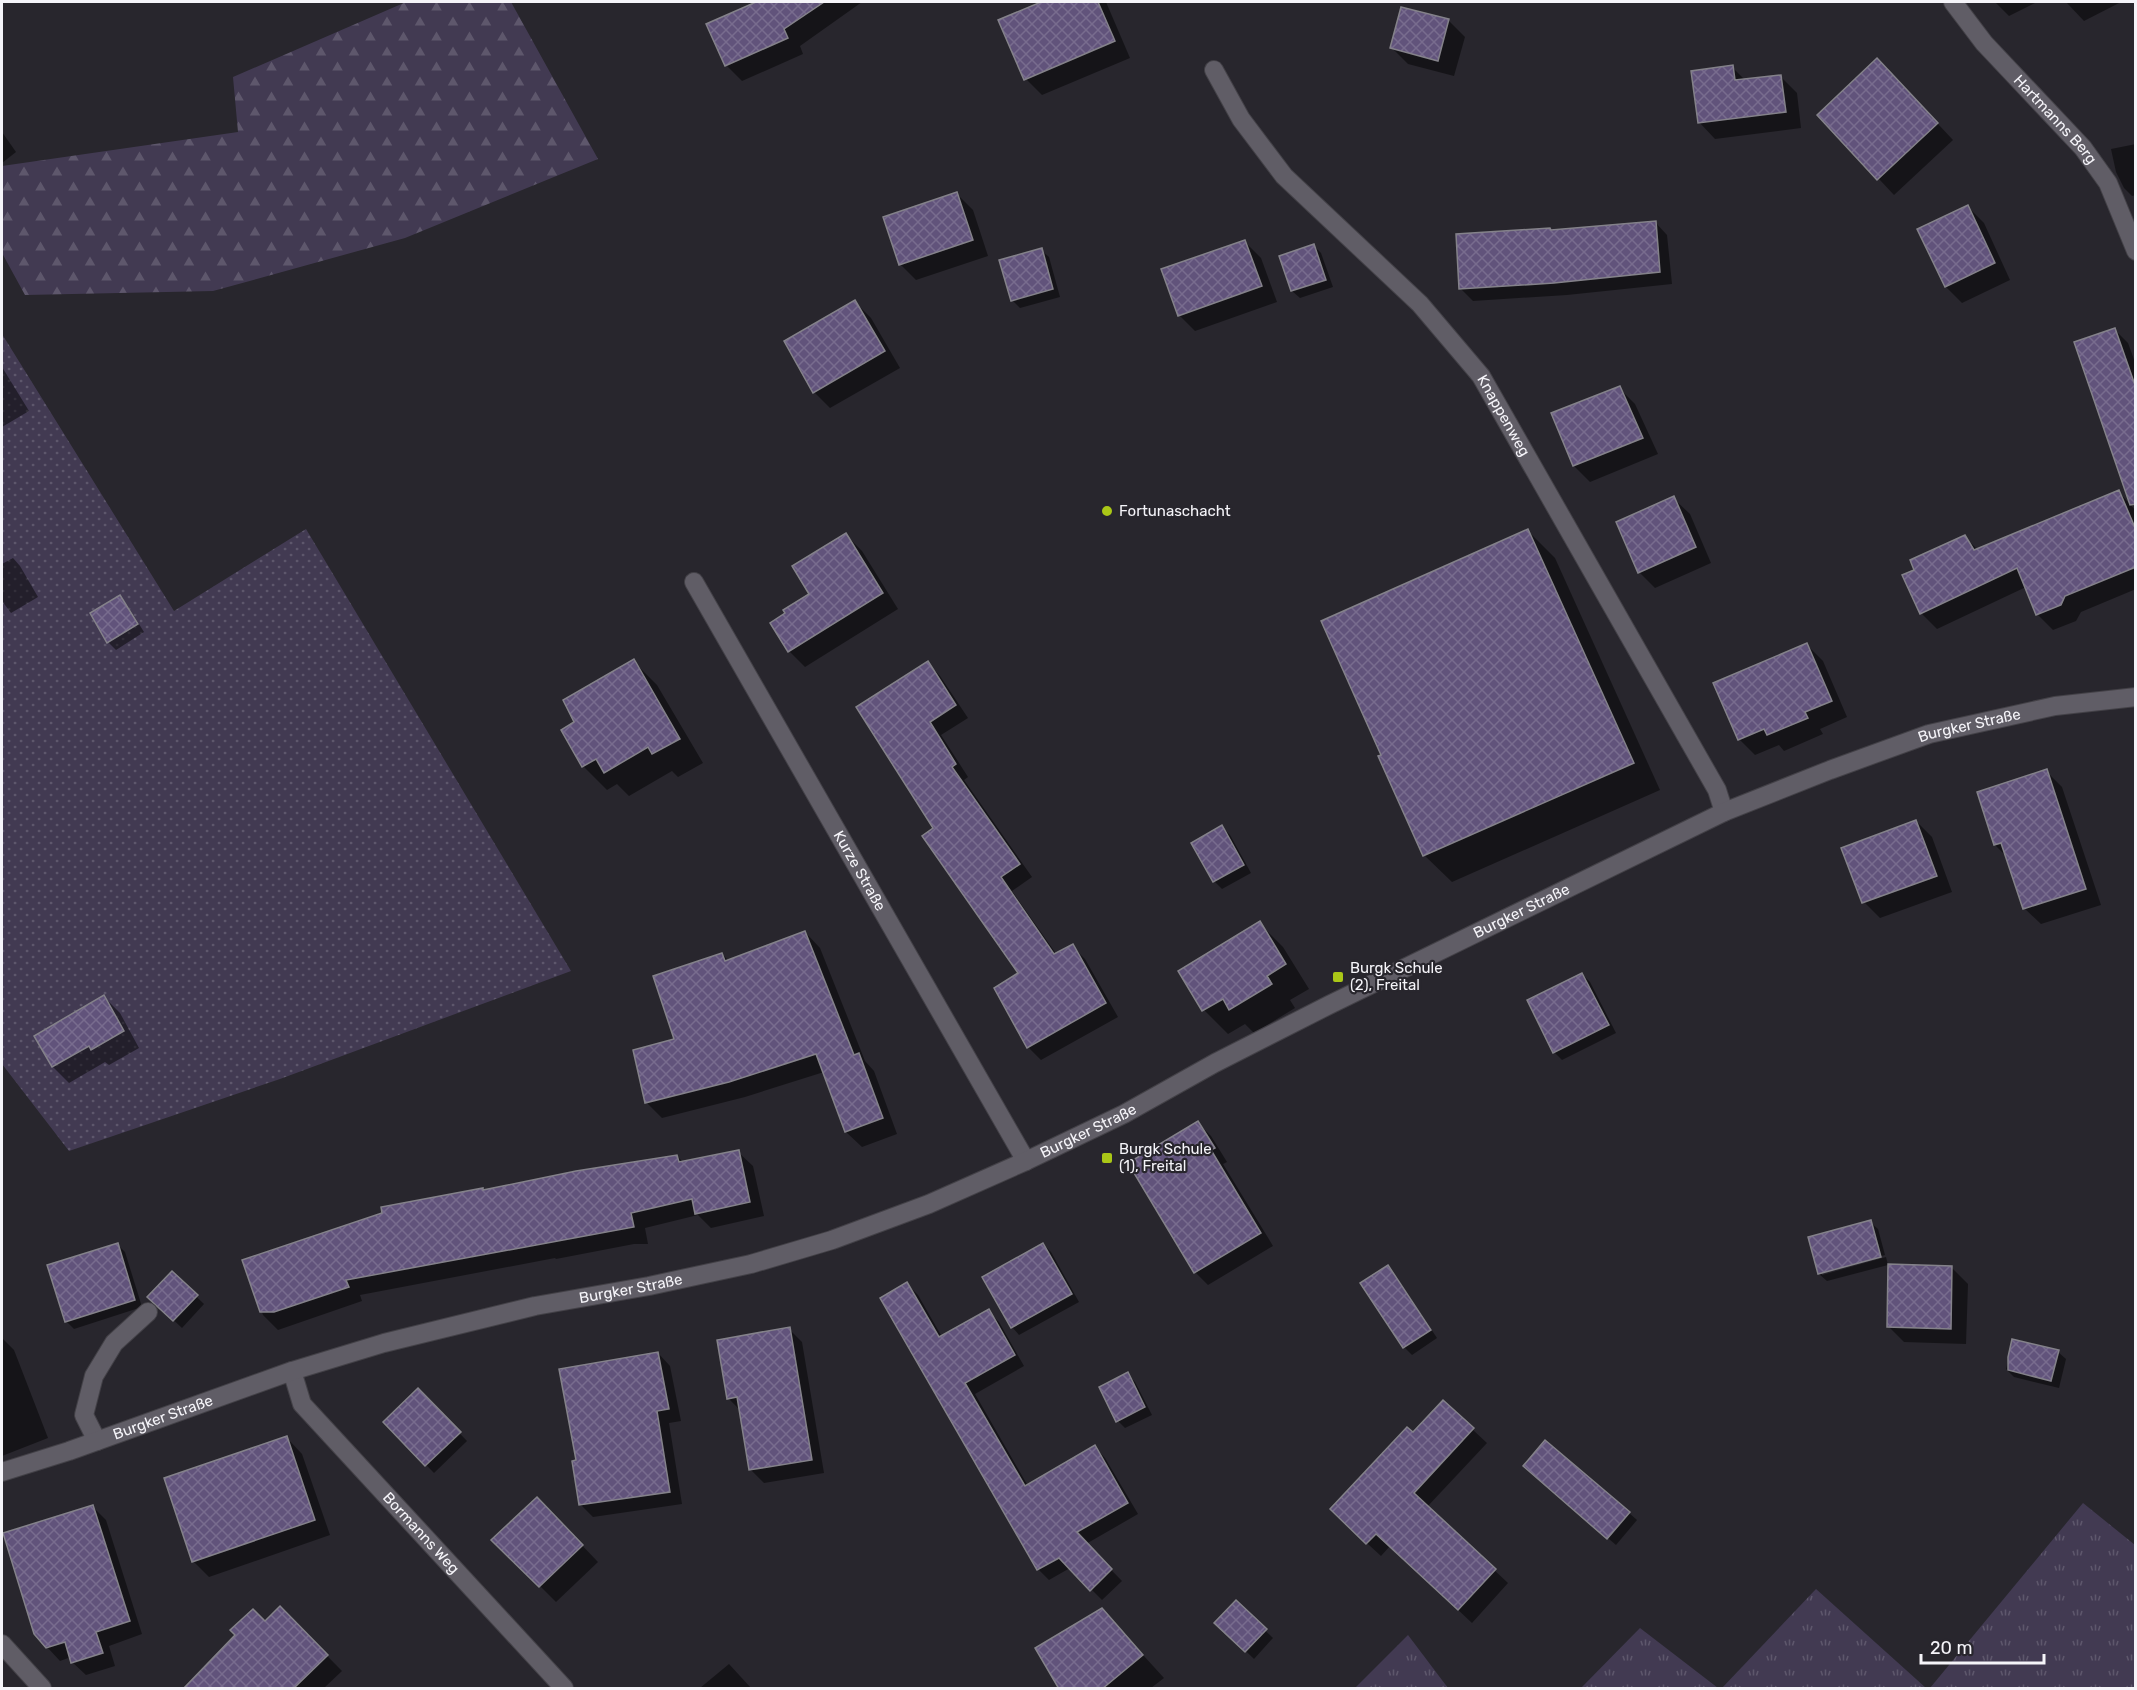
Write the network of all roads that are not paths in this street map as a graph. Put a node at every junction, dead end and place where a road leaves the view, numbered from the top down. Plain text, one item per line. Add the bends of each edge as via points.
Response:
1 (1953, 2) edge
2 (1214, 70) dead end
3 (2136, 251) edge
4 (694, 582) dead end
5 (2136, 697) edge
6 (1724, 812) junction
7 (1026, 1161) junction
8 (148, 1312) dead end
9 (292, 1371) junction
10 (97, 1441) junction
11 (2, 1472) edge
12 (2, 1644) edge
13 (42, 1689) edge
14 (564, 1689) edge

1 - 3 main road, Hartmanns Berg via 1984,43 2083,148 2108,183
2 - 6 main road, Knappenweg via 1241,119 1284,176 1420,304 1480,376 1711,780
4 - 7 main road, Kurze Straße
5 - 6 main road, Burgker Straße via 2055,706 1929,734
6 - 7 main road, Burgker Straße via 1329,1005 1124,1114
7 - 9 main road, Burgker Straße via 929,1204 832,1240 751,1264 535,1306 384,1343
8 - 10 main road via 114,1343 94,1376 84,1415
9 - 10 main road, Burgker Straße
9 - 14 main road, Bormanns Weg via 302,1404
10 - 11 main road, Burgker Straße
12 - 13 main road

